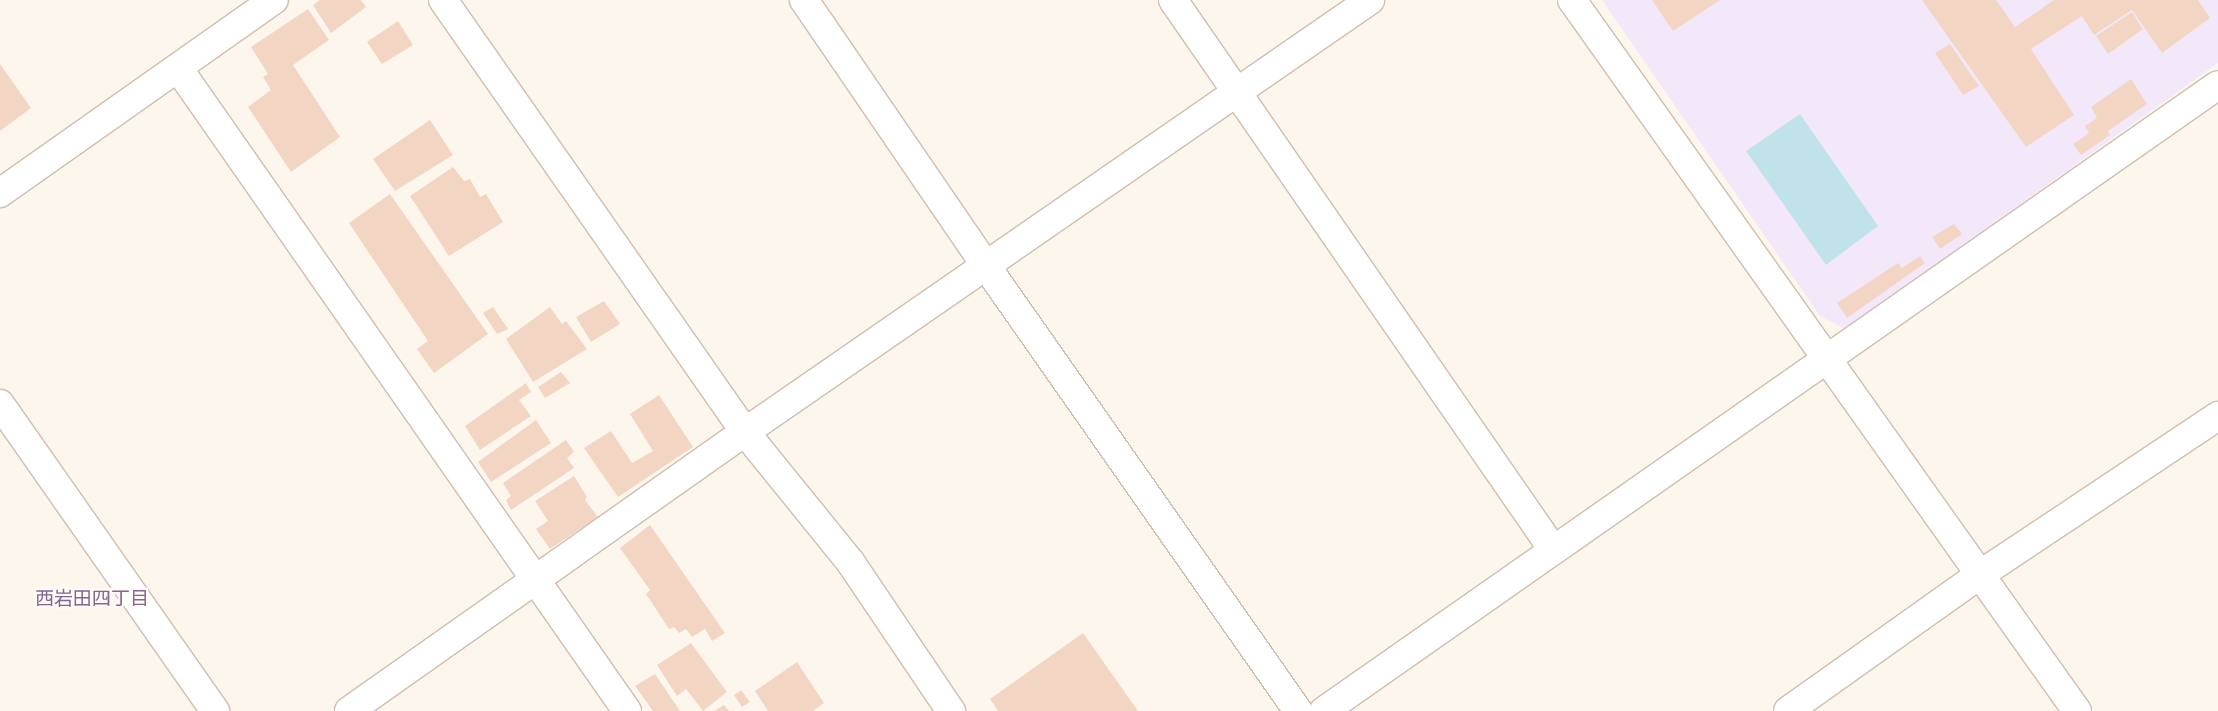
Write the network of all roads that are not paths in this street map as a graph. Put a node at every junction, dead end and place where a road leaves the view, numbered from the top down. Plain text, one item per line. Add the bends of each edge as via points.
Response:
1 (274, 0) edge
2 (443, 0) edge
3 (804, 0) edge
4 (1173, 0) edge
5 (1370, 0) edge
6 (1572, 0) edge
7 (178, 68) junction
8 (2218, 85) edge
9 (1235, 92) junction
10 (0, 193) edge
11 (986, 266) junction
12 (1824, 360) junction
13 (0, 404) edge
14 (2218, 416) edge
15 (745, 432) junction
16 (1552, 548) junction
17 (1981, 574) junction
18 (537, 580) junction
19 (215, 711) edge
20 (349, 711) edge
21 (627, 711) edge
22 (951, 711) edge
23 (1298, 711) edge
24 (1324, 711) edge
25 (1788, 711) edge
26 (2077, 711) edge

1 - 7 street
2 - 15 street
3 - 11 street
4 - 9 street
5 - 9 street
6 - 12 street via 1826,356
7 - 10 street
7 - 18 street
8 - 12 street
9 - 11 street
9 - 16 street
11 - 15 street
11 - 23 street
12 - 16 street
12 - 17 street
13 - 19 street
14 - 17 street
15 - 18 street
15 - 22 street via 851,563
16 - 24 street
17 - 25 street
17 - 26 street
18 - 20 street
18 - 21 street

